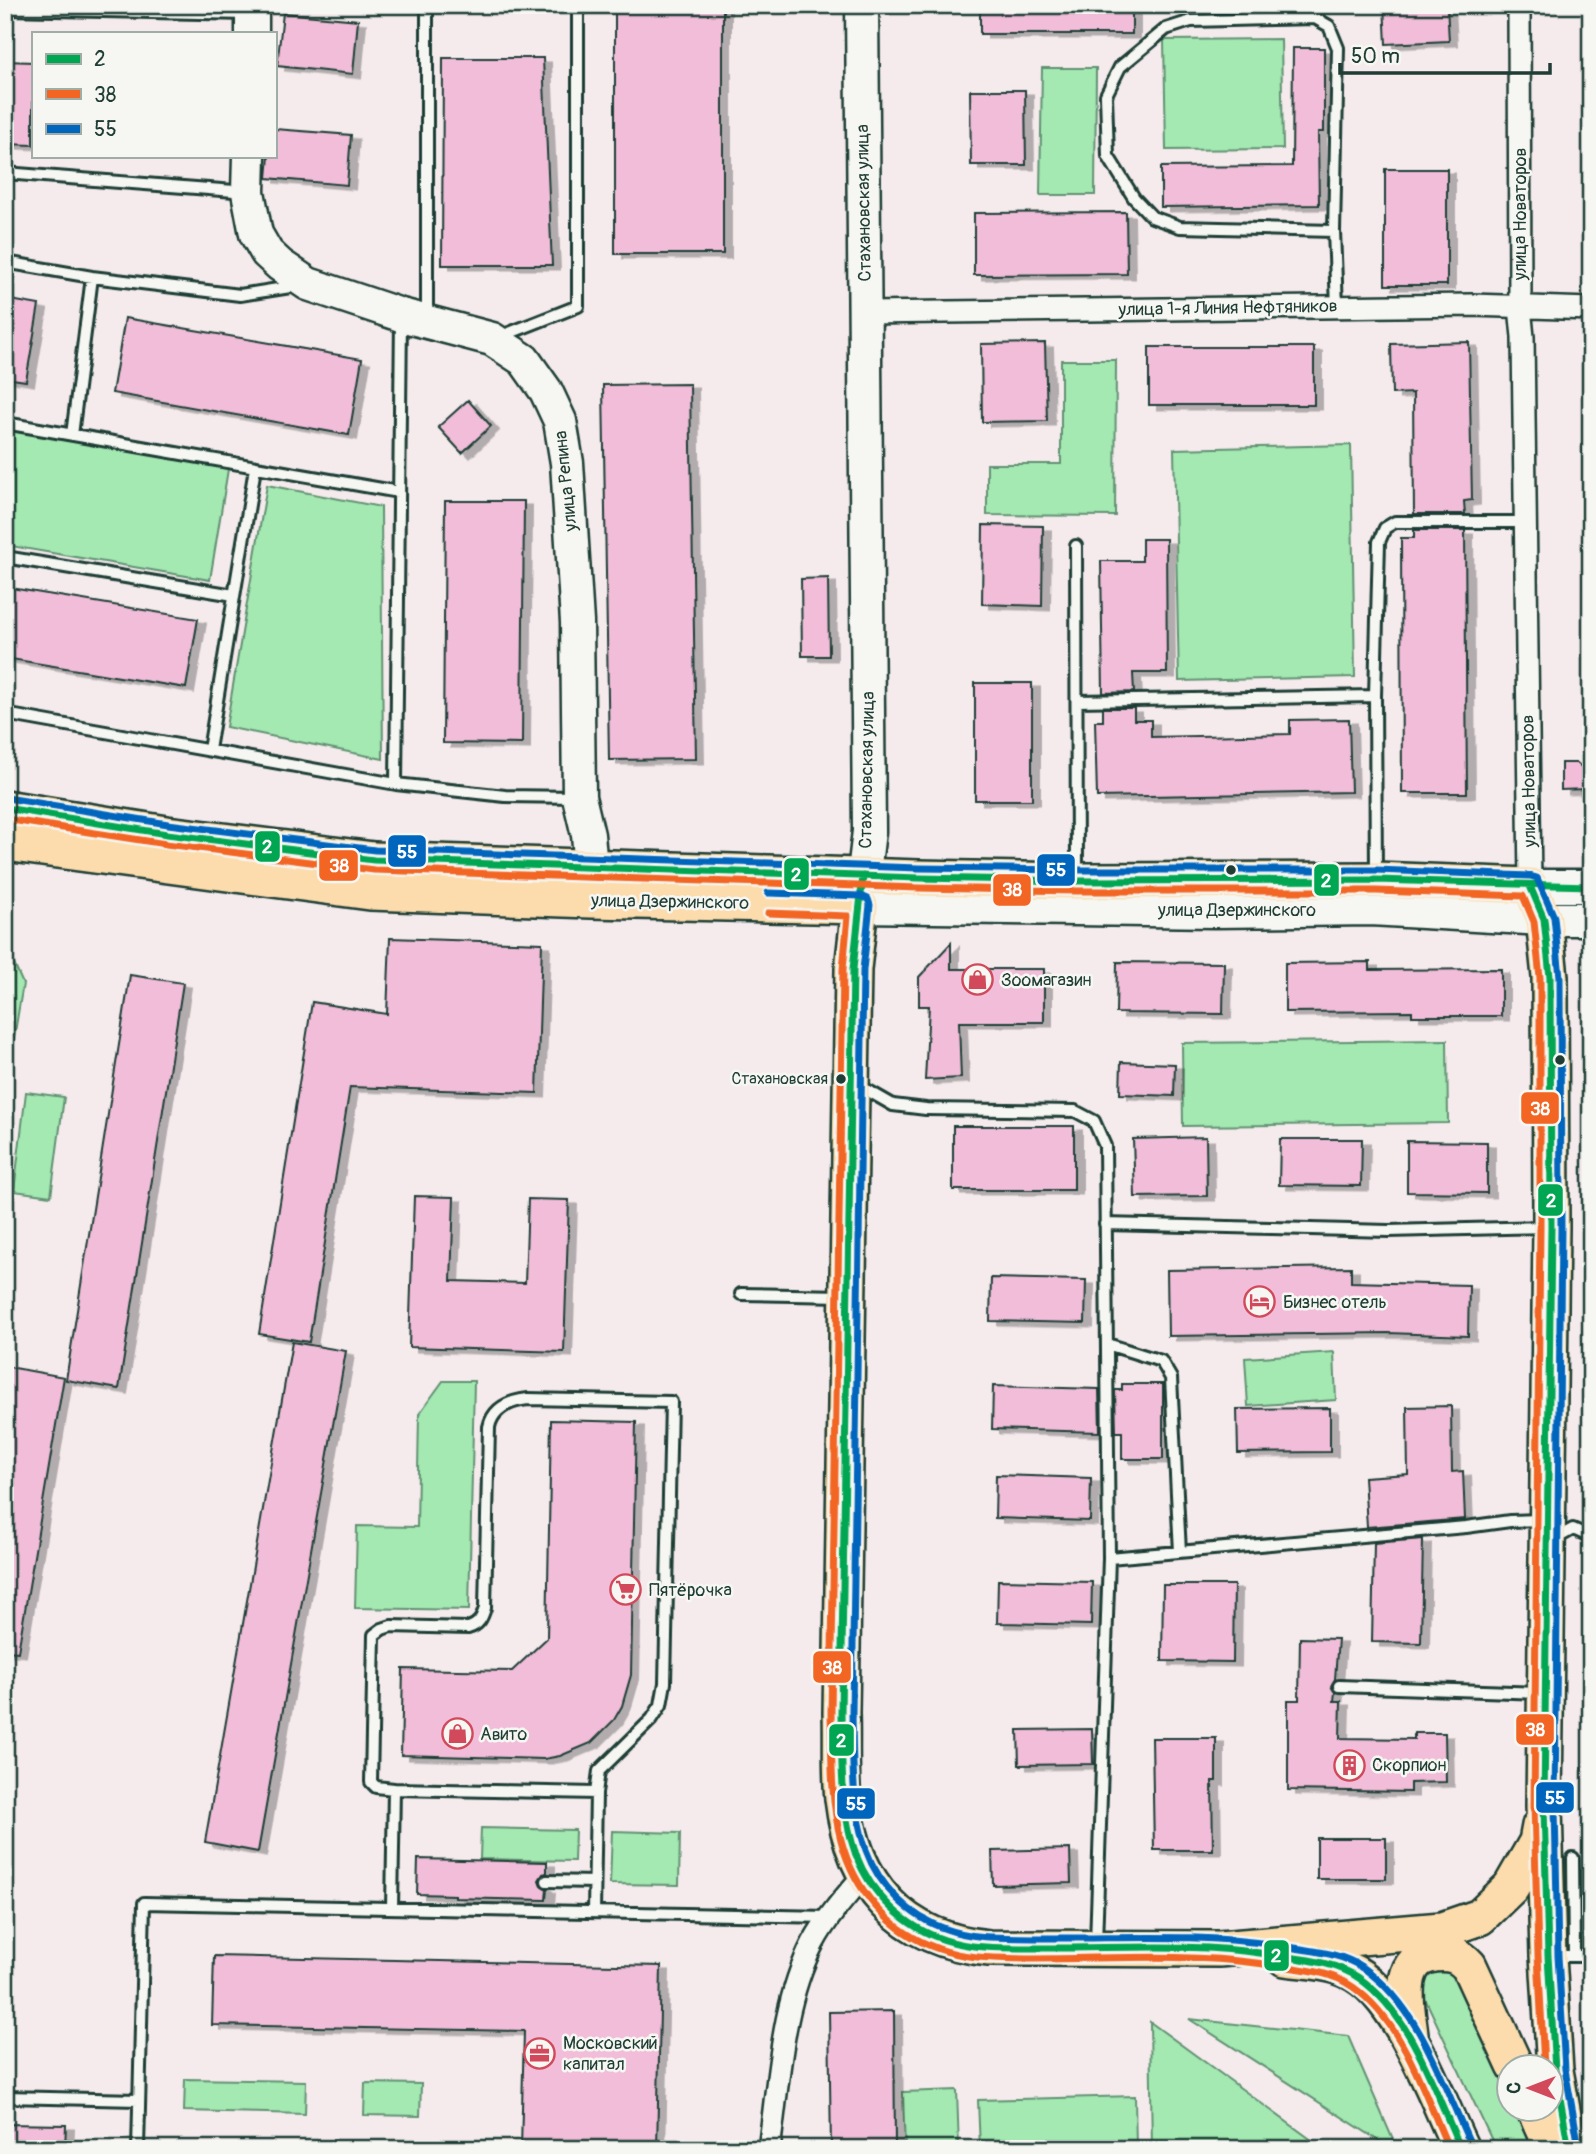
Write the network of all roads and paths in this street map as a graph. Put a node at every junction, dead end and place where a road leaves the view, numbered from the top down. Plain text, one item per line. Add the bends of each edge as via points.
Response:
1 (427, 5) edge
2 (578, 5) edge
3 (862, 5) edge
4 (1519, 5) edge
5 (5, 9) edge
6 (252, 18) edge
7 (249, 158) edge
8 (5, 173) edge
9 (248, 192) junction
10 (1335, 230) junction
11 (5, 262) edge
12 (92, 277) junction
13 (308, 284) junction
14 (1337, 307) junction
15 (1520, 307) junction
16 (1591, 309) edge
17 (865, 313) junction
18 (414, 319) junction
19 (492, 339) junction
20 (5, 423) edge
21 (72, 435) junction
22 (255, 468) junction
23 (399, 492) junction
24 (1526, 522) junction
25 (1076, 546) dead end
26 (5, 557) edge
27 (234, 595) junction
28 (1375, 696) junction
29 (1077, 701) junction
30 (5, 713) edge
31 (209, 750) junction
32 (396, 784) junction
33 (579, 797) junction
34 (5, 808) edge
35 (5, 843) edge
36 (591, 867) junction
37 (1376, 880) junction
38 (1077, 881) junction
39 (1530, 886) junction
40 (1591, 886) edge
41 (862, 891) junction
42 (1544, 919) junction
43 (1591, 919) edge
44 (851, 1082) junction
45 (1105, 1224) junction
46 (1551, 1227) junction
47 (741, 1294) dead end
48 (849, 1296) junction
49 (1107, 1344) junction
50 (1548, 1531) junction
51 (1591, 1536) edge
52 (1180, 1552) junction
53 (1110, 1558) junction
54 (1339, 1686) dead end
55 (1546, 1693) junction
56 (394, 1789) junction
57 (596, 1793) junction
58 (1544, 1806) junction
59 (1573, 1858) dead end
60 (865, 1874) junction
61 (547, 1881) dead end
62 (594, 1882) junction
63 (392, 1908) junction
64 (594, 1912) junction
65 (829, 1917) junction
66 (1219, 1949) junction
67 (1096, 1950) junction
68 (1561, 1956) junction
69 (1591, 1956) edge
70 (1411, 2040) junction
71 (1508, 2052) edge
72 (5, 2097) edge
73 (139, 2100) junction
74 (1549, 2134) edge
75 (138, 2149) edge
76 (769, 2149) edge
77 (1461, 2149) edge

1 - 18 lane
2 - 19 lane via 578,306
3 - 17 street, Стахановская улица
4 - 15 street, улица Новаторов
5 - 6 lane
7 - 9 street, улица Репина
8 - 9 lane
9 - 13 street, улица Репина via 256,234 267,253
10 - 10 lane via 1338,48 1329,26 1315,18 1191,21 1166,29 1120,67 1106,95 1108,156 1152,217 1180,227
10 - 14 lane
11 - 12 lane
12 - 13 lane via 240,295
12 - 21 lane
13 - 18 street, улица Репина
14 - 15 street, улица 1-я Линия Нефтяников
14 - 17 street, улица 1-я Линия Нефтяников
15 - 16 street, улица 1-я Линия Нефтяников
15 - 24 street, улица Новаторов
17 - 41 street, Стахановская улица via 869,831
18 - 19 street, улица Репина
18 - 23 lane
19 - 33 street, улица Репина via 524,360 560,421 577,622
20 - 21 lane
21 - 22 lane
22 - 23 lane
22 - 27 lane
23 - 32 lane
24 - 28 lane via 1395,523 1385,528 1379,542
24 - 39 street, улица Новаторов
25 - 29 lane
26 - 27 lane
27 - 31 lane
28 - 29 lane
28 - 37 lane
29 - 38 lane
30 - 31 lane
31 - 32 lane
32 - 33 lane via 505,796
33 - 36 street, улица Репина
34 - 36 main road, улица Дзержинского via 374,860
35 - 41 main road, улица Дзержинского via 370,892 591,900
36 - 41 main road, улица Дзержинского
37 - 38 main road, улица Дзержинского
37 - 39 main road, улица Дзержинского
38 - 41 main road, улица Дзержинского
39 - 40 street, улица Дзержинского
39 - 42 main road, улица Новаторов
41 - 42 street, улица Дзержинского via 1200,911 1371,909
41 - 44 main road, Стахановская улица via 853,969
42 - 43 street, улица Дзержинского
42 - 46 main road, улица Новаторов via 1550,976
44 - 45 lane via 893,1105 1074,1111 1094,1121 1105,1146
44 - 48 main road, Стахановская улица
45 - 46 lane via 1389,1231
45 - 49 lane
46 - 50 main road, улица Новаторов
47 - 48 lane
48 - 60 main road, Стахановская улица via 841,1713 844,1798 851,1840
49 - 52 lane via 1161,1361 1171,1378
49 - 53 lane
50 - 51 lane via 1573,1530
50 - 52 lane via 1510,1521
50 - 55 main road, улица Новаторов
52 - 53 lane
53 - 67 lane
54 - 55 lane
55 - 58 main road, улица Новаторов
56 - 57 lane
56 - 57 lane via 370,1782 374,1634 391,1626 468,1628 482,1618 491,1417 509,1403 528,1399 671,1402 661,1705 599,1771
56 - 63 lane
57 - 62 lane
58 - 66 main road, Стахановская улица via 1532,1851 1511,1887 1480,1917 1442,1930
58 - 68 main road
59 - 68 lane
60 - 65 street
60 - 67 main road, Стахановская улица via 904,1919 941,1939 989,1948
61 - 62 lane
62 - 64 lane
63 - 64 lane
63 - 73 lane via 144,1903
64 - 65 lane
65 - 76 street via 794,1994
66 - 67 main road, Стахановская улица
66 - 70 main road via 1351,1971 1388,2004
68 - 69 lane
68 - 74 main road
70 - 71 main road via 1408,1976 1429,1954 1450,1953 1469,1966
70 - 77 main road
72 - 73 lane
73 - 75 lane

